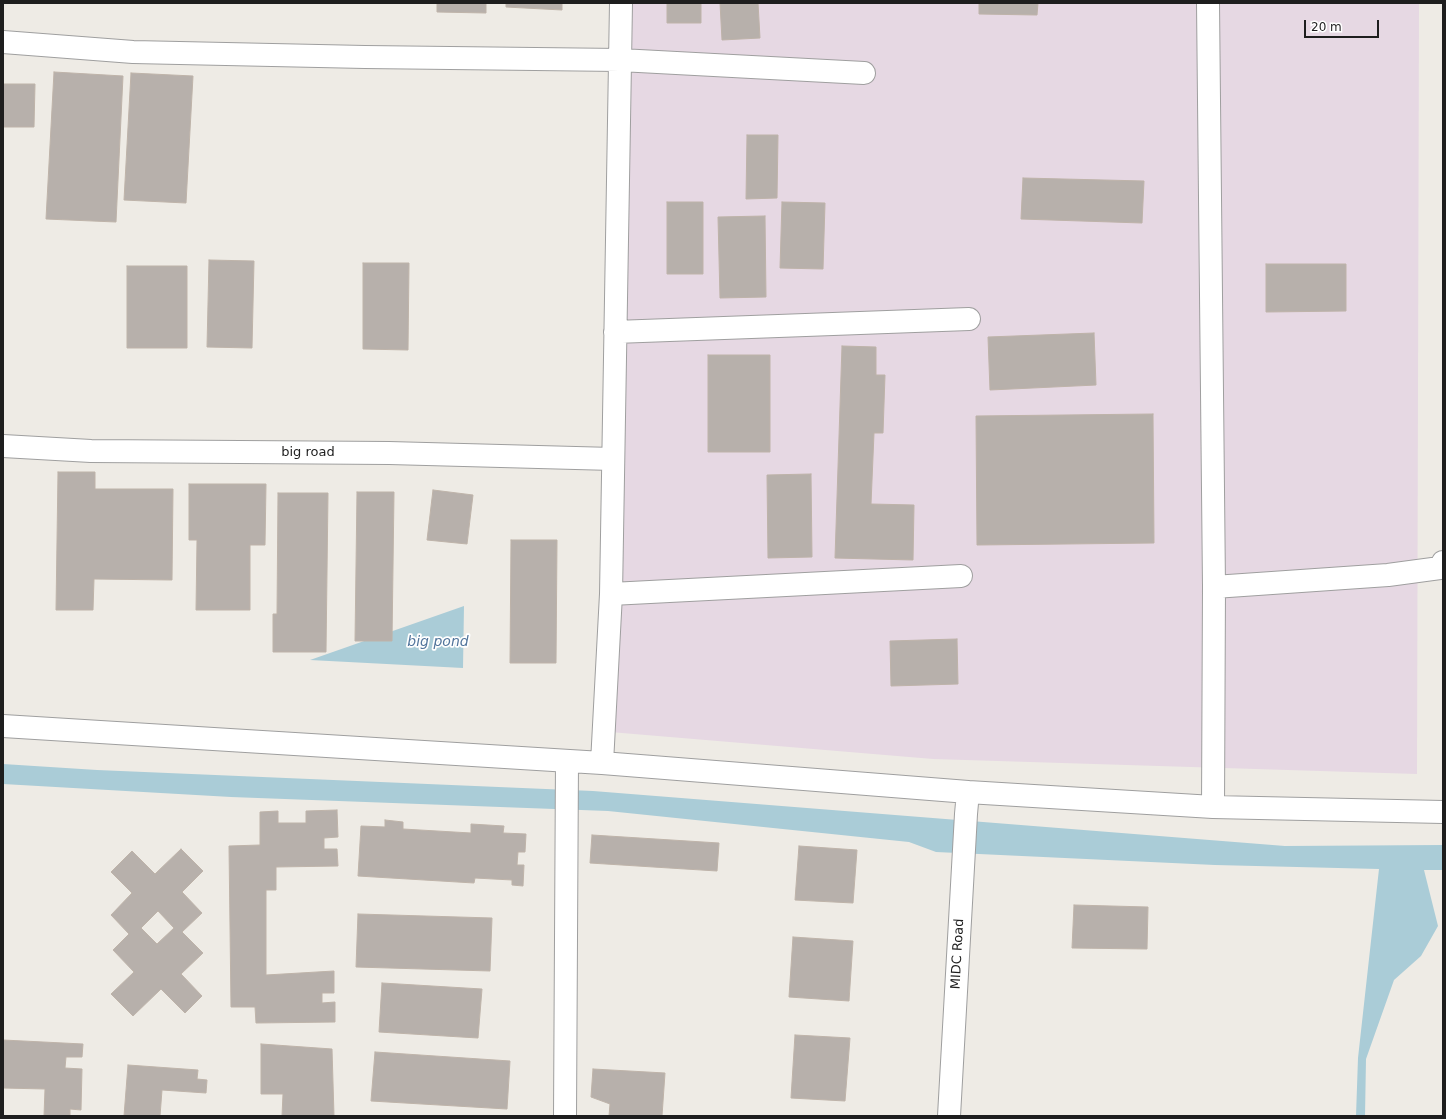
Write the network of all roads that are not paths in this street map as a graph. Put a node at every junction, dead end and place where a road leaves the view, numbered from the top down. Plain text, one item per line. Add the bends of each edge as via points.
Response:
1 (621, 3) edge
2 (1208, 3) edge
3 (3, 42) edge
4 (620, 60) junction
5 (864, 73) dead end
6 (970, 319) dead end
7 (615, 332) junction
8 (3, 446) edge
9 (612, 459) junction
10 (1443, 562) edge
11 (961, 576) dead end
12 (1214, 587) junction
13 (611, 594) junction
14 (3, 726) edge
15 (602, 763) junction
16 (568, 769) junction
17 (968, 792) junction
18 (1213, 807) junction
19 (1443, 812) edge
20 (565, 1116) edge
21 (950, 1116) edge

1 - 4 street
2 - 12 street
3 - 4 street via 133,52
4 - 5 street
4 - 7 street
6 - 7 street
7 - 9 street
8 - 9 street, big road via 91,451 389,453
9 - 13 street
10 - 12 street via 1440,568 1388,574
11 - 13 street
12 - 18 street
13 - 15 street
14 - 16 street
15 - 16 street
15 - 17 street
16 - 20 street
17 - 18 street
17 - 21 street, MIDC Road
18 - 19 street

